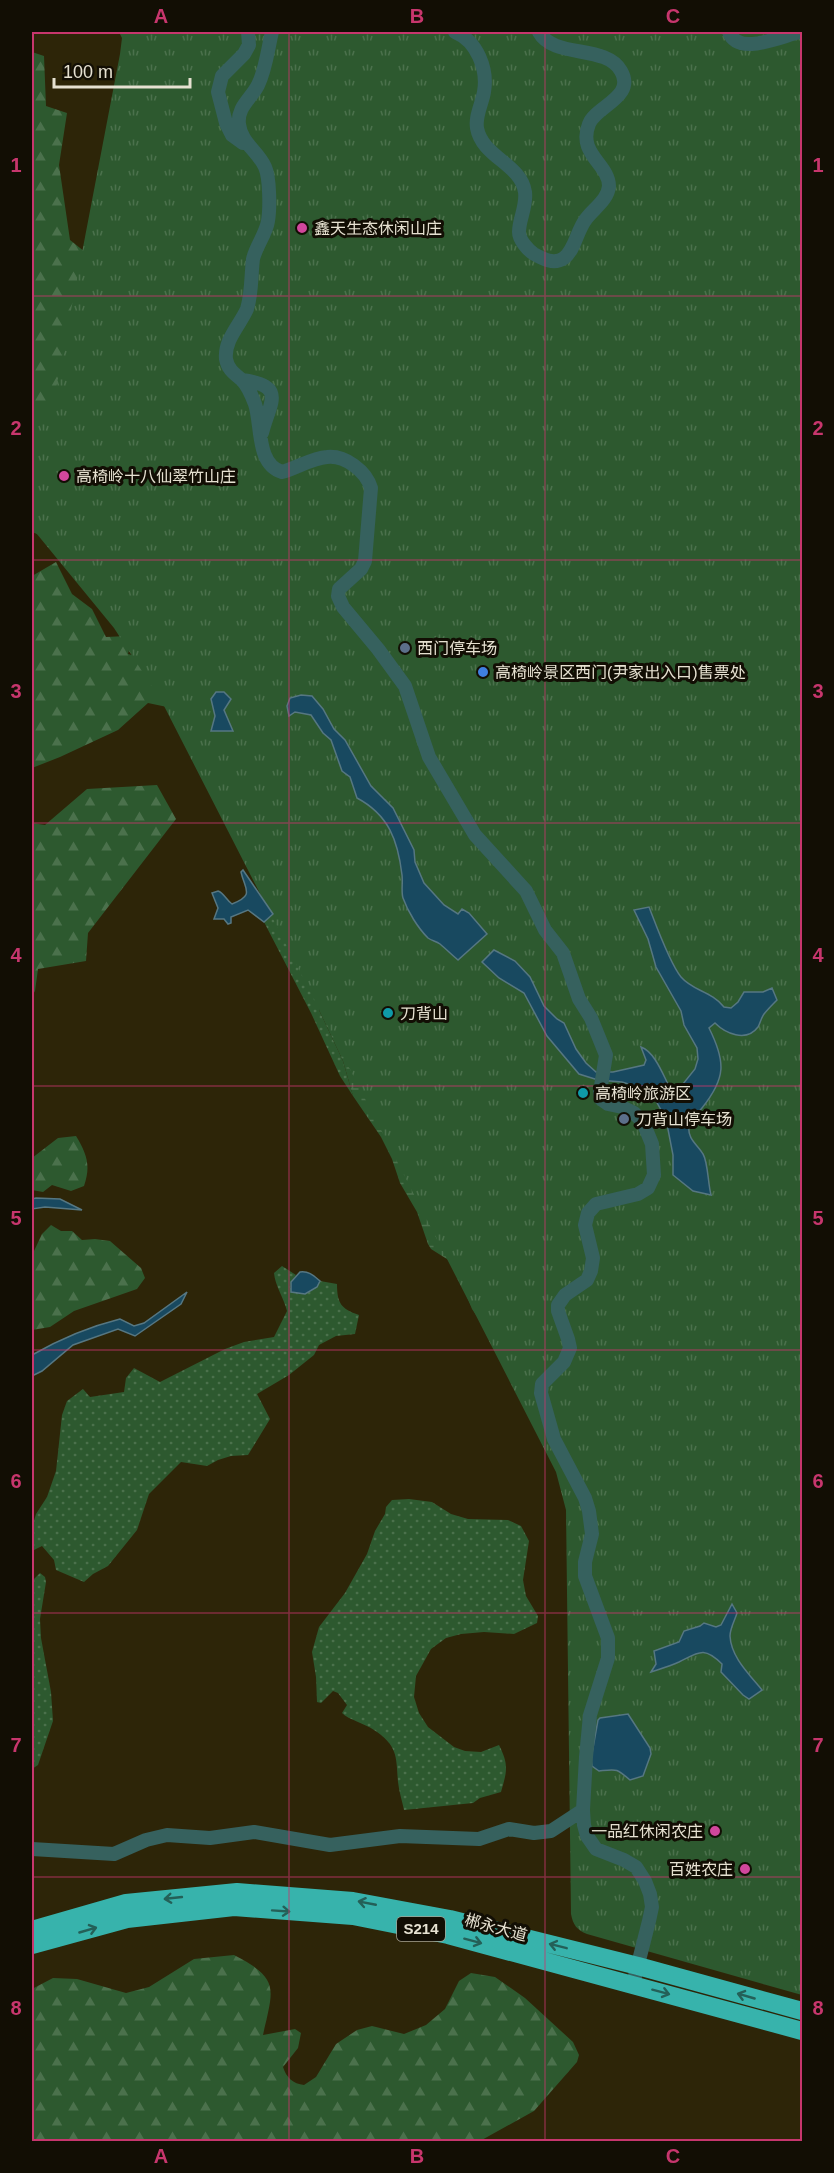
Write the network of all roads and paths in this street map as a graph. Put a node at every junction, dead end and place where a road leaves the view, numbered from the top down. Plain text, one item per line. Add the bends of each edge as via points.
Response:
1 (248, 32) edge
2 (272, 32) edge
3 (455, 32) edge
4 (538, 32) edge
5 (729, 32) edge
6 (800, 32) edge
7 (247, 145) junction
8 (583, 1810) junction
9 (32, 1849) edge
10 (32, 1930) edge
11 (32, 1945) edge
12 (638, 1966) junction
13 (633, 1984) junction
14 (802, 2011) edge
15 (802, 2031) edge

1 - 7 street via 249,45 222,76 218,92 232,135
2 - 7 street via 258,84 239,116 240,132
3 - 4 street via 463,35 478,53 484,69 477,127 482,140 518,176 525,191 519,237 530,251 553,262 570,251 586,218 604,200 609,187 588,146 587,132 593,117 618,98 624,86 622,72 612,60 557,46
5 - 6 street via 739,44 749,45
7 - 8 street via 264,166 269,216 253,258 247,308 233,333 226,358 234,376 263,384 271,394 261,437 266,457 270,465 282,472 320,458 337,457 369,481 365,561 339,589 339,601 405,686 429,757 475,835 526,891 545,930 563,953 606,1055 602,1099 634,1113 652,1144 654,1175 648,1188 596,1204 588,1213 585,1226 593,1258 591,1271 587,1280 565,1295 558,1305 568,1339 568,1355 541,1388 554,1438 589,1511 592,1534 585,1576 608,1638 608,1658 590,1716
8 - 9 street via 550,1831 509,1829 479,1839 400,1836 330,1845 254,1832 210,1838 167,1835 114,1854
8 - 12 street via 591,1843 602,1852 632,1863 645,1881 652,1907
12 -> 10 highway, 郴永大道 / S214 via 450,1919 353,1901 237,1892 126,1903
11 -> 13 highway, 郴永大道 / S214 via 127,1919 234,1907 353,1916 448,1935
12 - 13 street
14 -> 12 highway, 郴永大道 / S214
13 -> 15 highway, 郴永大道 / S214

